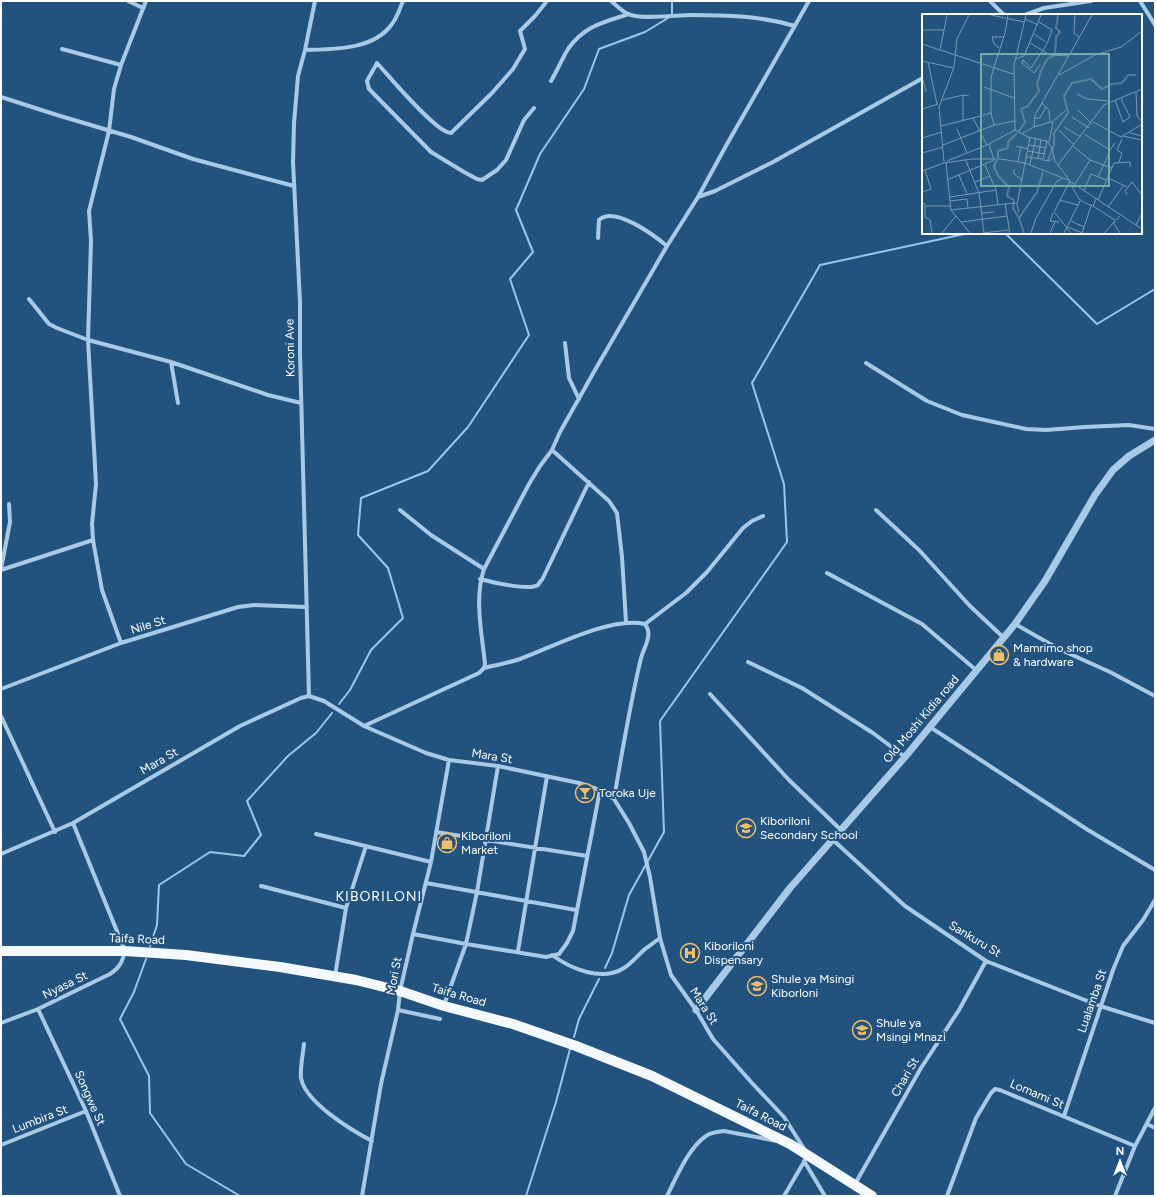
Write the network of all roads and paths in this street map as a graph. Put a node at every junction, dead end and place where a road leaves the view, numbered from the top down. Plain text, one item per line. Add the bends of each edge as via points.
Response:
1 (128, 1) edge
2 (146, 1) edge
3 (315, 1) edge
4 (403, 1) edge
5 (547, 1) edge
6 (611, 1) edge
7 (808, 1) edge
8 (990, 1) edge
9 (1091, 1) edge
10 (1140, 1) edge
11 (143, 8) junction
12 (628, 14) junction
13 (1003, 14) edge
14 (1028, 14) edge
15 (1155, 25) edge
16 (795, 26) junction
17 (62, 49) dead end
18 (305, 50) junction
19 (121, 65) junction
20 (922, 79) edge
21 (551, 81) dead end
22 (1, 97) edge
23 (534, 108) dead end
24 (109, 131) junction
25 (294, 186) junction
26 (698, 197) junction
27 (598, 238) dead end
28 (668, 246) junction
29 (29, 299) dead end
30 (88, 340) junction
31 (565, 343) dead end
32 (171, 362) junction
33 (866, 363) dead end
34 (579, 399) junction
35 (178, 403) dead end
36 (301, 403) junction
37 (1155, 429) edge
38 (1155, 440) edge
39 (552, 450) junction
40 (589, 482) junction
41 (9, 504) dead end
42 (400, 510) dead end
43 (876, 510) dead end
44 (763, 516) dead end
45 (93, 540) junction
46 (1, 569) edge
47 (484, 569) junction
48 (827, 573) dead end
49 (480, 579) junction
50 (306, 607) junction
51 (626, 622) junction
52 (645, 624) junction
53 (1015, 624) junction
54 (1003, 637) junction
55 (121, 643) junction
56 (748, 662) dead end
57 (484, 668) junction
58 (976, 670) junction
59 (1, 690) edge
60 (710, 694) dead end
61 (309, 696) junction
62 (1155, 696) edge
63 (1, 716) edge
64 (364, 726) junction
65 (930, 727) junction
66 (905, 757) junction
67 (449, 760) junction
68 (498, 766) junction
69 (548, 776) junction
70 (600, 790) junction
71 (614, 799) junction
72 (73, 823) junction
73 (841, 830) junction
74 (56, 832) junction
75 (436, 832) junction
76 (316, 834) dead end
77 (486, 840) junction
78 (832, 840) junction
79 (366, 846) junction
80 (536, 848) junction
81 (1, 854) edge
82 (587, 856) junction
83 (431, 862) junction
84 (1155, 870) edge
85 (426, 883) junction
86 (261, 886) dead end
87 (477, 892) junction
88 (1155, 900) edge
89 (526, 902) junction
90 (346, 908) junction
91 (576, 910) junction
92 (413, 934) junction
93 (660, 938) junction
94 (466, 944) junction
95 (1, 951) edge
96 (125, 951) junction
97 (518, 952) junction
98 (552, 955) junction
99 (986, 961) junction
100 (335, 976) junction
101 (400, 991) junction
102 (444, 1006) junction
103 (1100, 1006) junction
104 (38, 1009) junction
105 (398, 1010) junction
106 (696, 1010) junction
107 (440, 1019) dead end
108 (1, 1023) edge
109 (1155, 1023) edge
110 (304, 1044) dead end
111 (1155, 1108) edge
112 (86, 1112) junction
113 (1064, 1116) junction
114 (1147, 1124) junction
115 (1155, 1128) edge
116 (372, 1141) junction
117 (790, 1144) junction
118 (1, 1145) edge
119 (1135, 1146) junction
120 (806, 1158) junction
121 (855, 1184) junction
122 (120, 1196) edge
123 (362, 1196) edge
124 (667, 1196) edge
125 (784, 1196) edge
126 (825, 1196) edge
127 (872, 1196) edge
128 (947, 1196) edge
129 (1115, 1196) edge

1 - 11 street
2 - 11 street
3 - 18 street, Koroni Ave
4 - 18 street via 393,24 380,37 348,47
5 - 23 street via 520,31 525,49 513,69 451,133 434,124 377,63 367,83 369,89 425,147 464,172 482,180 498,170 506,160 524,120
6 - 12 street
7 - 16 street
8 - 13 street
9 - 14 street via 1044,8
10 - 15 street
11 - 19 street
12 - 16 street via 735,15
12 - 21 street via 590,27 578,37 568,48
16 - 26 street
17 - 19 street
18 - 25 street, Koroni Ave via 298,76 295,108
19 - 24 street via 114,89
20 - 26 street via 773,162
22 - 24 street
24 - 25 street via 193,159
24 - 30 street via 89,211 91,241
25 - 36 street, Koroni Ave via 300,302
26 - 28 street
27 - 28 street via 599,220 608,215 638,226
28 - 34 street
29 - 30 street via 49,324
30 - 32 street
30 - 45 street via 96,477
31 - 34 street via 569,378
32 - 35 street
32 - 36 street via 220,380
33 - 37 street via 927,401 962,415 1046,430 1129,425
34 - 39 street
36 - 50 street, Koroni Ave
38 - 53 street, Old Moshi Kidia road via 1112,470 1045,581
39 - 40 street
39 - 47 street via 529,484
40 - 49 street via 538,585 514,586
40 - 51 street via 609,501 617,513
41 - 46 street via 10,522
42 - 47 street via 431,535
43 - 54 street via 919,550 970,606
44 - 52 street via 742,528 712,567 686,593
45 - 46 street
45 - 55 street via 102,590
47 - 49 street
48 - 58 street via 922,624
49 - 57 street
50 - 55 street, Nile St via 254,604 238,607
50 - 61 street, Koroni Ave
51 - 52 street
51 - 57 street via 590,631 518,660
52 - 71 street via 649,633 634,687
53 - 54 street, Old Moshi Kidia road
53 - 62 street via 1059,649
54 - 58 street, Old Moshi Kidia road
55 - 59 street, Nile St
56 - 66 street via 802,688 873,733
57 - 64 street via 479,673
58 - 65 street, Old Moshi Kidia road
60 - 73 street via 789,780
61 - 64 street, Mara St via 324,701
61 - 72 street, Mara St via 240,726
63 - 74 street
64 - 67 street, Mara St via 426,753
65 - 66 street, Old Moshi Kidia road
65 - 84 street via 1088,830
66 - 73 street, Old Moshi Kidia road
67 - 68 street, Mara St
67 - 75 street, Mori St
68 - 69 street, Mara St
68 - 77 street
69 - 70 street, Mara St
69 - 80 street
70 - 71 street, Mara St
70 - 82 street
71 - 93 street, Mara St via 644,852
72 - 74 street, Mara St
72 - 96 street
73 - 78 street, Old Moshi Kidia road
74 - 81 street, Mara St
75 - 77 street
75 - 83 street, Mori St
76 - 79 street
77 - 80 street
77 - 87 street
78 - 99 street, Sankuru St via 905,906
78 - 106 street, Old Moshi Kidia road via 776,905
79 - 83 street
79 - 90 street
80 - 82 street
80 - 89 street
82 - 91 street
83 - 85 street, Mori St
85 - 87 street
85 - 92 street, Mori St
86 - 90 street
87 - 89 street
87 - 94 street
88 - 103 street, Lualamba St via 1123,946
89 - 91 street
89 - 97 street
90 - 100 street
91 - 98 street via 573,931 567,943 559,954
92 - 94 street
92 - 101 street, Mori St
93 - 98 street via 614,972 600,973 572,968
93 - 106 street, Mara St via 671,975
94 - 97 street
94 - 102 street
95 - 96 highway, Taifa Road
96 - 100 highway, Taifa Road via 186,954
96 - 104 street, Nyasa St via 119,968 110,974
97 - 98 street
99 - 103 street, Sankuru St
99 - 121 street, Chari St
100 - 101 highway, Taifa Road
101 - 102 highway, Taifa Road
101 - 105 street, Mori St
102 - 117 highway, Taifa Road via 513,1024 652,1076
103 - 109 street, Sankuru St
103 - 113 street, Lualamba St
104 - 108 street, Nyasa St
104 - 112 street, Songwe St
105 - 107 street
105 - 116 street, Mori St
106 - 120 street, Mara St via 713,1039 784,1117
110 - 116 street via 301,1077 304,1088 313,1099 344,1124
111 - 114 street
112 - 118 street, Lumbira St
112 - 122 street, Songwe St
113 - 119 street, Lomami St
113 - 128 street, Lomami St via 995,1090 976,1118
114 - 115 street
114 - 119 street
116 - 123 street, Mori St
117 - 120 highway, Taifa Road
117 - 124 street via 724,1131 707,1135 698,1141 690,1153
119 - 129 street
120 - 121 highway, Taifa Road
120 - 125 street
120 - 126 street, Mara St
121 - 127 highway, Taifa Road

